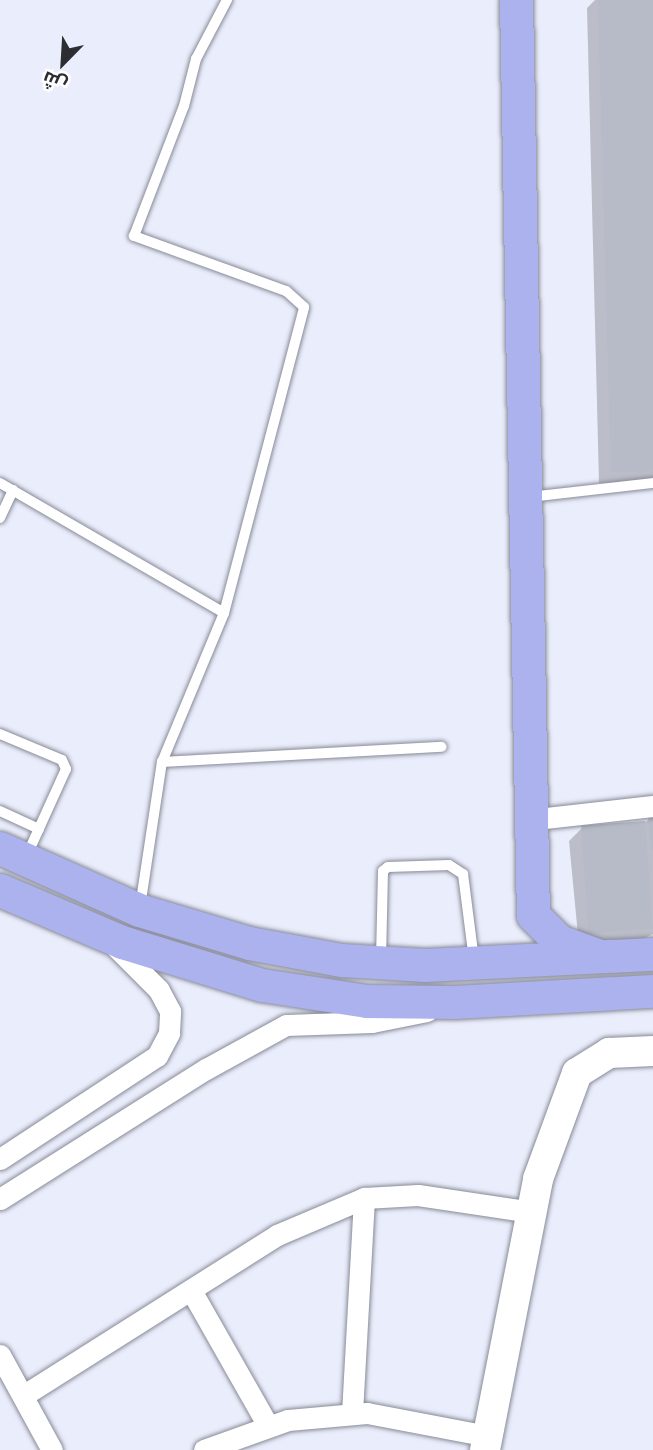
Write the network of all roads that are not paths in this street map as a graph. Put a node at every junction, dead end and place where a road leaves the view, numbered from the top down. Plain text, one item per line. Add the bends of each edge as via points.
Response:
1 (227, 0) edge
2 (516, 0) edge
3 (0, 483) edge
4 (653, 483) edge
5 (13, 490) junction
6 (523, 498) junction
7 (0, 518) edge
8 (224, 613) junction
9 (0, 734) edge
10 (442, 747) dead end
11 (162, 762) junction
12 (653, 806) edge
13 (0, 811) edge
14 (528, 820) junction
15 (38, 829) junction
16 (13, 854) edge
17 (0, 890) edge
18 (139, 910) junction
19 (103, 934) junction
20 (653, 954) edge
21 (600, 956) junction
22 (381, 962) junction
23 (474, 963) junction
24 (653, 991) edge
25 (448, 1002) junction
26 (653, 1051) edge
27 (144, 1065) junction
28 (166, 1094) junction
29 (0, 1159) edge
30 (365, 1198) junction
31 (0, 1199) edge
32 (532, 1212) junction
33 (192, 1292) junction
34 (0, 1355) edge
35 (24, 1395) junction
36 (352, 1413) junction
37 (268, 1426) junction
38 (486, 1443) edge
39 (52, 1450) edge
40 (204, 1450) edge

1 - 8 lane via 196,59 184,106 134,236 286,291 304,307
2 - 6 main road
3 - 5 lane
4 - 6 lane
5 - 7 lane
5 - 8 lane
6 - 14 main road
8 - 11 lane
9 - 15 lane via 62,760 66,769
10 - 11 lane
11 - 18 lane
12 - 14 street
13 - 15 lane
14 - 21 main road via 533,915 559,941
15 - 16 lane
16 - 18 main road
17 - 19 main road
18 - 22 main road via 249,943
19 - 25 main road via 262,985 367,1001
19 - 27 street via 159,990 170,1011 169,1033 157,1056
20 - 21 main road
21 - 23 main road
22 - 23 main road
22 - 23 lane via 383,871 388,867 449,866 463,874
24 - 25 main road
25 - 28 street via 413,1016 286,1026
26 - 32 street via 609,1053 577,1073 538,1179
27 - 28 street
27 - 29 street
28 - 31 street
30 - 32 street via 418,1195
30 - 33 street via 277,1235
30 - 36 street
32 - 38 street
33 - 35 street
33 - 37 street
34 - 35 street
35 - 39 street
36 - 37 street
36 - 38 street via 404,1419
37 - 40 street

